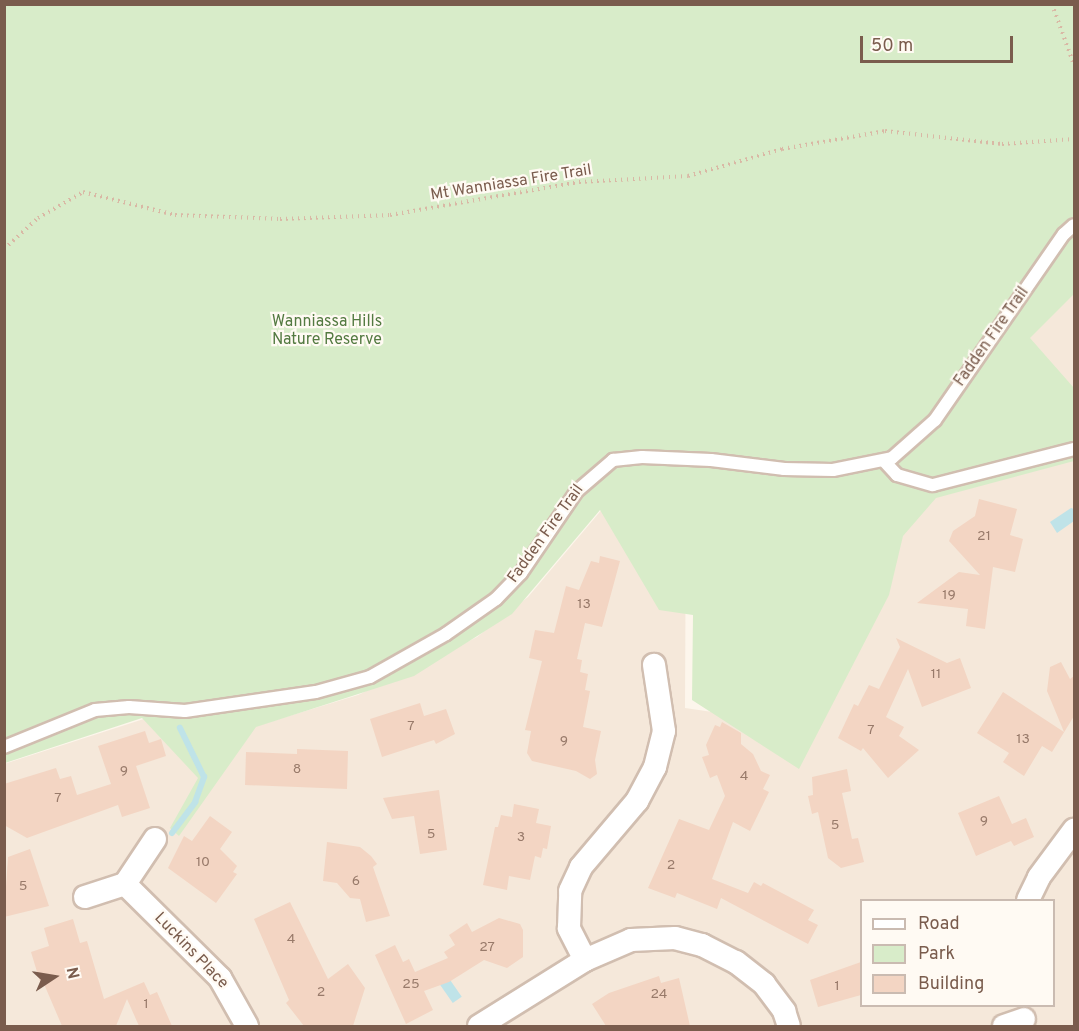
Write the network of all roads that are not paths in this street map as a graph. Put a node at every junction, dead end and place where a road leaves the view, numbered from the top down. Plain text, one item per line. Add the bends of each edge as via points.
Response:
1 (1074, 225) edge
2 (1074, 449) edge
3 (884, 461) junction
4 (654, 665) dead end
5 (4, 747) edge
6 (1074, 830) edge
7 (155, 839) dead end
8 (125, 884) junction
9 (85, 897) dead end
10 (1029, 899) edge
11 (585, 960) junction
12 (247, 1026) edge
13 (479, 1026) edge
14 (789, 1026) edge

1 - 3 lane, Fadden Fire Trail via 935,420
2 - 3 lane via 933,485 897,475
3 - 5 lane, Fadden Fire Trail via 833,470 784,469 711,460 613,460 577,491 521,573 496,599 472,618 370,677 316,692 185,711 129,707 95,710
4 - 11 street via 664,731 655,767 637,801 581,867 570,891 569,928
6 - 10 street via 1039,877
7 - 8 street
8 - 9 street
8 - 12 street, Luckins Place via 220,978
11 - 13 street
11 - 14 street via 632,940 675,938 702,945 736,962 764,984 784,1011

